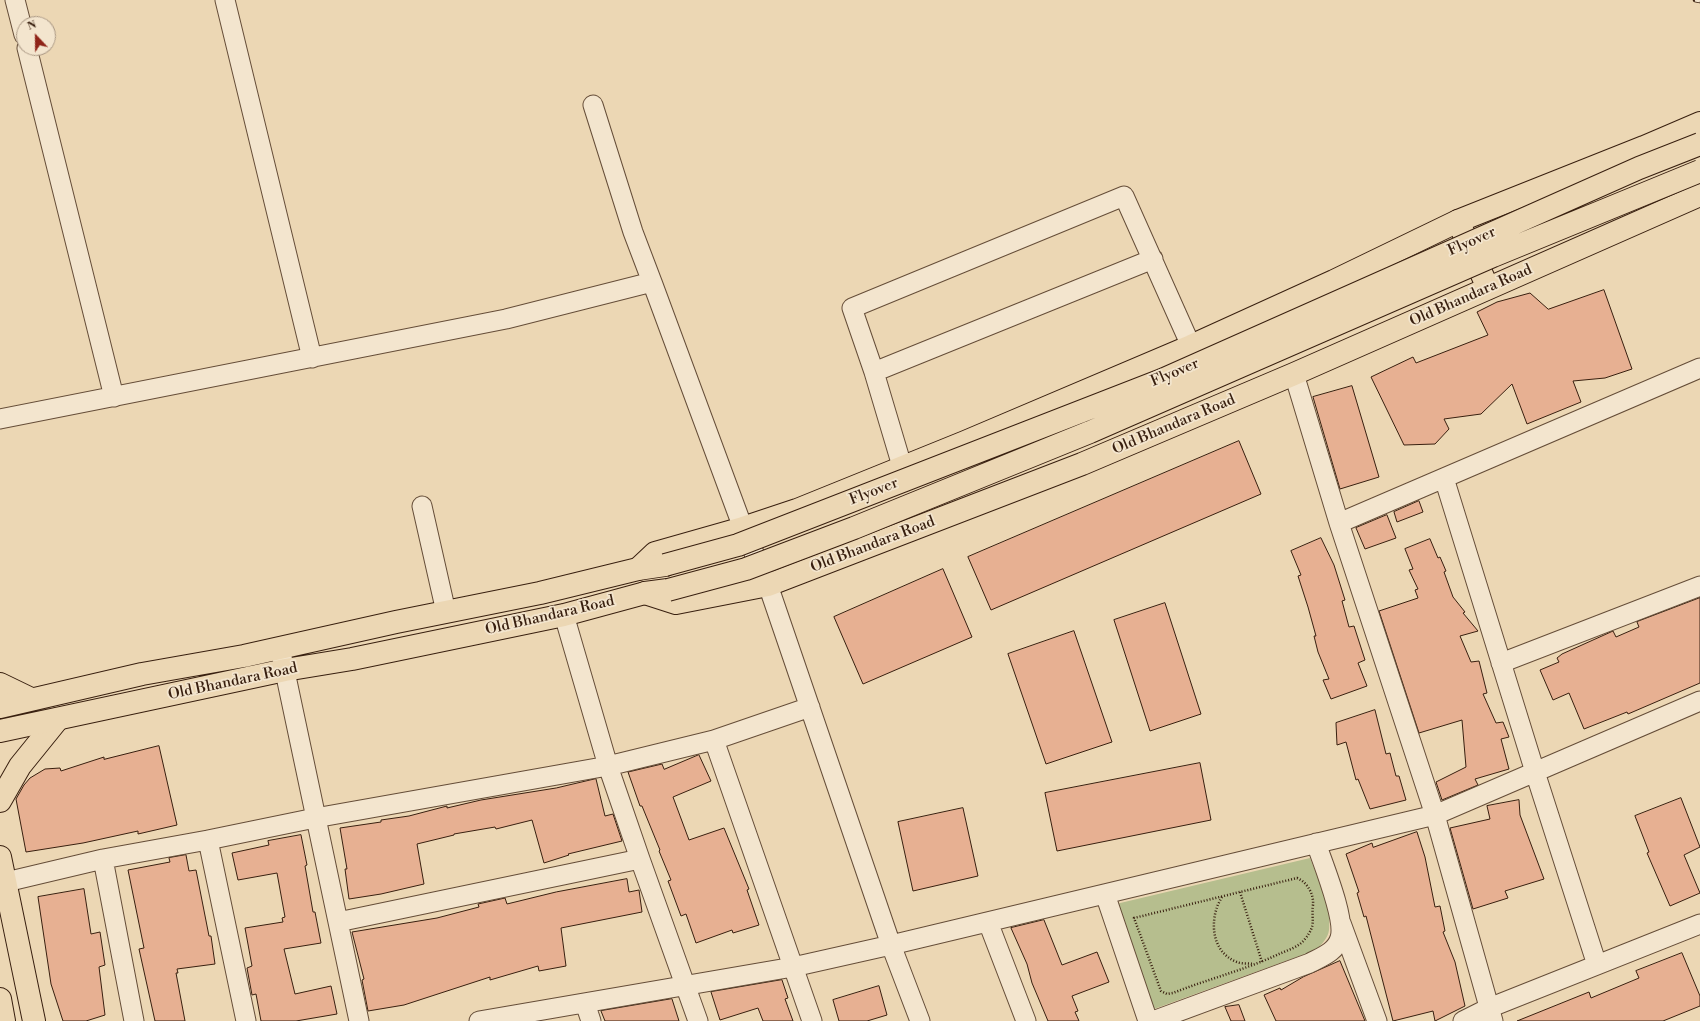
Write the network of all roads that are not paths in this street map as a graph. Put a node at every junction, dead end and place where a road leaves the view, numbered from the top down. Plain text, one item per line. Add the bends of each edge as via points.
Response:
1 (15, 0) edge
2 (225, 0) edge
3 (19, 16) edge
4 (29, 56) edge
5 (593, 105) dead end
6 (1700, 123) edge
7 (1700, 144) edge
8 (1700, 171) edge
9 (1700, 195) edge
10 (1458, 221) junction
11 (1152, 259) junction
12 (652, 282) junction
13 (1488, 288) junction
14 (1191, 346) junction
15 (312, 358) junction
16 (1700, 368) edge
17 (874, 372) junction
18 (1294, 374) junction
19 (114, 397) junction
20 (0, 419) edge
21 (902, 466) junction
22 (1444, 478) junction
23 (422, 506) dead end
24 (1339, 523) junction
25 (743, 528) junction
26 (638, 569) junction
27 (768, 584) junction
28 (1700, 586) edge
29 (645, 593) junction
30 (446, 612) junction
31 (564, 615) junction
32 (280, 648) junction
33 (1501, 663) junction
34 (285, 670) junction
35 (0, 684) edge
36 (31, 699) junction
37 (1700, 702) edge
38 (0, 707) edge
39 (810, 707) junction
40 (58, 719) junction
41 (0, 731) edge
42 (714, 740) junction
43 (608, 766) junction
44 (1535, 772) junction
45 (0, 801) edge
46 (1435, 815) junction
47 (315, 818) junction
48 (208, 840) junction
49 (1316, 843) junction
50 (0, 857) edge
51 (103, 859) junction
52 (640, 859) junction
53 (6, 882) junction
54 (1105, 894) junction
55 (1340, 920) junction
56 (338, 922) junction
57 (988, 922) junction
58 (1700, 924) edge
59 (891, 945) junction
60 (1597, 965) junction
61 (793, 967) junction
62 (686, 986) junction
63 (585, 1003) junction
64 (1491, 1015) edge
65 (34, 1021) edge
66 (134, 1021) edge
67 (246, 1021) edge
68 (359, 1021) edge
69 (479, 1021) edge
70 (591, 1021) edge
71 (698, 1021) edge
72 (812, 1021) edge
73 (920, 1021) edge
74 (1026, 1021) edge
75 (1148, 1021) edge
76 (1153, 1021) edge
77 (1377, 1021) edge
78 (1463, 1021) edge

1 - 3 street
2 - 15 street
4 - 19 street
5 - 12 street via 633,232
6 - 10 main road
7 - 26 main road, Flyover, bridge via 1639,168 1162,380 738,545 665,565
8 - 29 main road, Flyover, bridge via 1493,256 1090,432 861,526 746,569 668,590
9 - 13 main road, Old Bhandara Road
10 - 13 main road
10 - 14 main road
11 - 14 street
11 - 17 street
11 - 17 street via 1124,196 852,308
12 - 15 street via 506,319
12 - 25 street
13 - 18 main road, Old Bhandara Road
14 - 21 main road
15 - 19 street
16 - 22 street
17 - 21 street
18 - 24 street
18 - 27 main road, Old Bhandara Road via 1082,464
19 - 20 street
21 - 25 main road via 797,510
22 - 24 street
22 - 33 street
23 - 30 street
24 - 46 street
25 - 26 main road via 655,553
25 - 27 street
26 - 30 main road, Flyover via 540,593
27 - 29 main road, Old Bhandara Road via 676,603
27 - 39 street
28 - 33 street
29 - 31 main road, Old Bhandara Road
30 - 32 main road, Flyover
31 - 34 main road, Old Bhandara Road
31 - 43 street
32 - 34 street
32 - 36 main road, Flyover via 142,674
33 - 44 street
34 - 40 main road, Old Bhandara Road
34 - 47 street
35 - 36 main road
36 - 38 main road, Flyover
37 - 44 street
39 - 42 street
39 - 59 street
40 - 41 main road, Old Bhandara Road
40 - 45 main road via 20,766
42 - 43 street
42 - 61 street
43 - 47 street
43 - 52 street
44 - 46 street
44 - 60 street
46 - 49 street
46 - 64 street
47 - 48 street
47 - 56 street
48 - 51 street
48 - 67 street
49 - 54 street
49 - 55 street
50 - 53 main road
51 - 53 street
51 - 66 street
52 - 56 street
52 - 62 street
53 - 65 main road
54 - 57 street
54 - 75 street
55 - 76 street via 1340,938 1326,955
55 - 77 street
56 - 68 street
57 - 59 street
57 - 74 street
58 - 60 street
59 - 61 street
59 - 73 street
60 - 64 street
61 - 62 street
61 - 72 street
62 - 63 street
62 - 71 street
63 - 69 street
63 - 70 street
64 - 78 street

